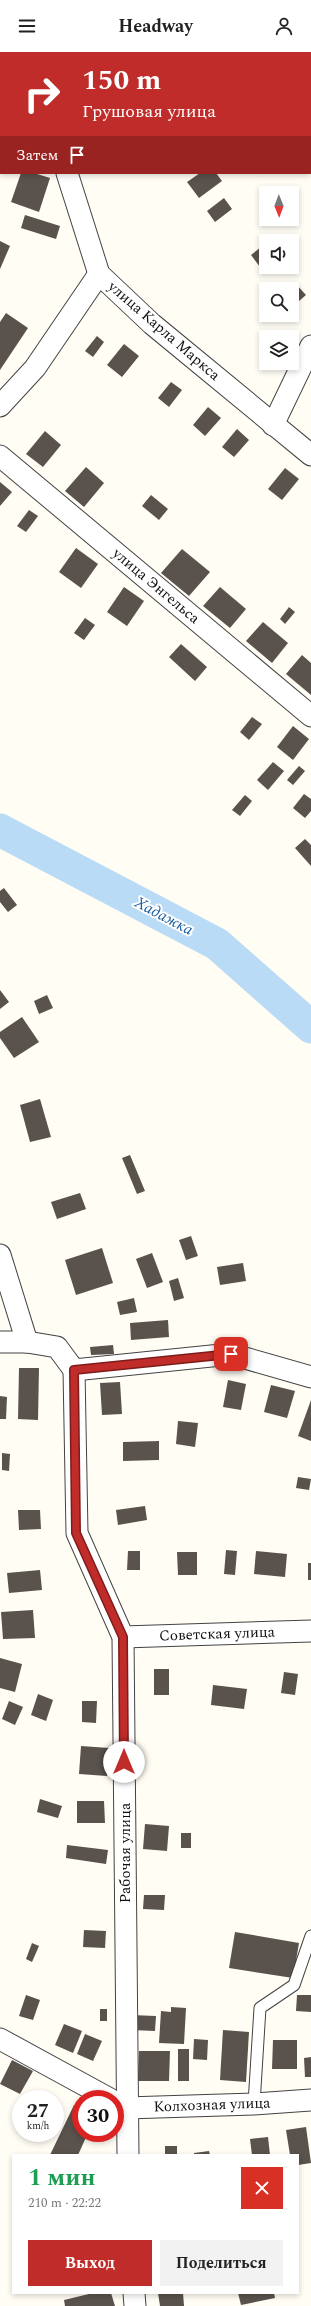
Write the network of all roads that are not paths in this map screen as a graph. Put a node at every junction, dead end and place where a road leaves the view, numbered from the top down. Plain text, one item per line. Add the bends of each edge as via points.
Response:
1 (67, 174) edge
2 (99, 274) junction
3 (311, 346) edge
4 (0, 406) edge
5 (273, 425) junction
6 (311, 455) edge
7 (0, 456) edge
8 (311, 716) edge
9 (0, 1255) edge
10 (0, 1342) edge
11 (27, 1342) junction
12 (74, 1370) junction
13 (311, 1377) edge
14 (311, 1631) edge
15 (123, 1637) junction
16 (311, 1936) edge
17 (0, 2039) edge
18 (93, 2090) edge
19 (117, 2090) edge
20 (311, 2100) edge
21 (124, 2103) edge
22 (254, 2104) junction
23 (124, 2136) edge
24 (128, 2154) edge
25 (134, 2294) edge
26 (135, 2306) edge

1 - 2 street, улица Карла Маркса
2 - 4 street via 35,368
2 - 5 street, улица Карла Маркса via 152,324
3 - 5 street
5 - 6 street, улица Карла Маркса
7 - 8 street, улица Энгельса
9 - 11 street
10 - 11 street
11 - 12 street via 57,1347
12 - 13 street via 231,1354
12 - 15 street, Рабочая улица via 76,1533
14 - 15 street, Советская улица
15 - 19 street, Рабочая улица
16 - 22 lane via 294,1985 260,2008
17 - 18 street
20 - 22 street, Колхозная улица
21 - 22 street, Колхозная улица
23 - 24 street, Рабочая улица
25 - 26 street

